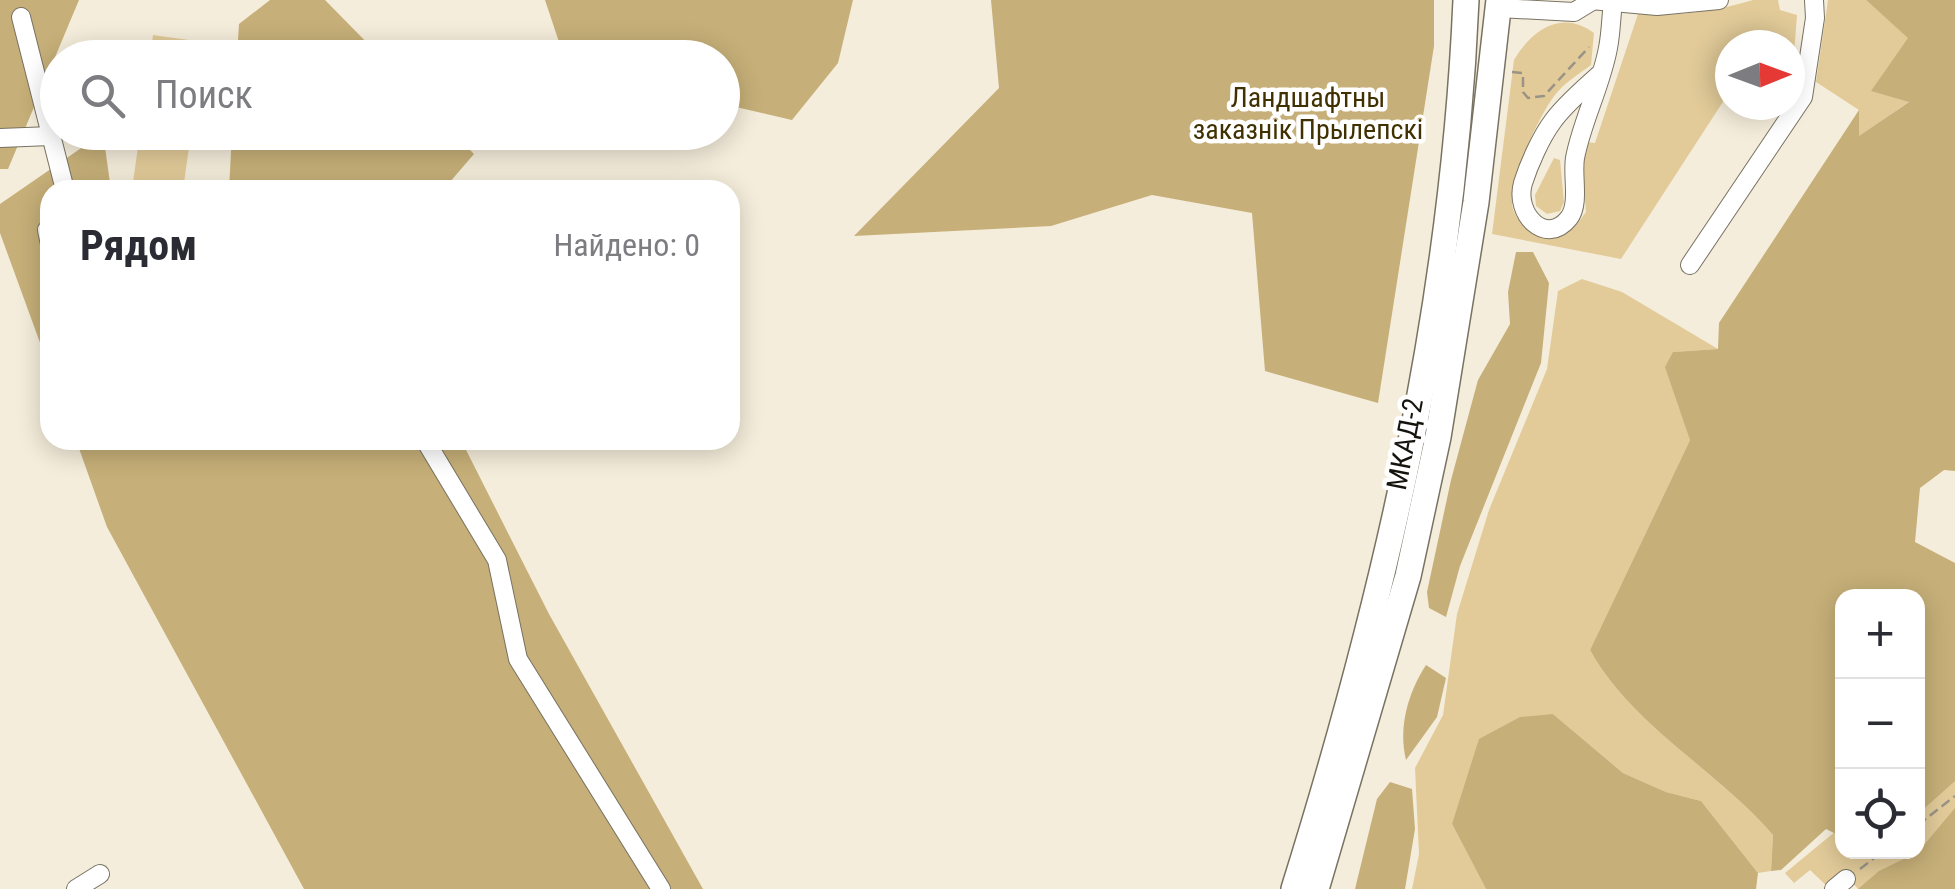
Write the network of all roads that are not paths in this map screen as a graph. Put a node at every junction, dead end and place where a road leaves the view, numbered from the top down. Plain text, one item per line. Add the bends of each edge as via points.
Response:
1 (1466, 0) edge
2 (1592, 0) edge
3 (1719, 0) edge
4 (1814, 0) edge
5 (1492, 2) edge
6 (1613, 2) junction
7 (21, 17) dead end
8 (1464, 29) junction
9 (1602, 72) junction
10 (40, 90) edge
11 (40, 136) edge
12 (0, 138) edge
13 (55, 150) edge
14 (63, 180) edge
15 (1690, 265) dead end
16 (431, 450) edge
17 (100, 874) dead end
18 (76, 889) edge
19 (661, 889) edge
20 (1294, 889) edge
21 (1316, 889) edge

1 - 8 highway
2 - 5 street via 1574,12
2 - 6 street
3 - 6 street
4 - 15 street via 1803,97
5 - 8 highway
5 - 21 highway, МКАД-2 via 1476,202 1438,437 1408,576
6 - 9 street
7 - 10 street
8 - 20 highway via 1448,211 1416,429 1342,735
9 - 9 street via 1552,121 1523,184 1521,204 1534,225 1555,226 1572,215 1579,141
11 - 12 street
13 - 14 street
16 - 19 street via 497,560 518,659
17 - 18 street

